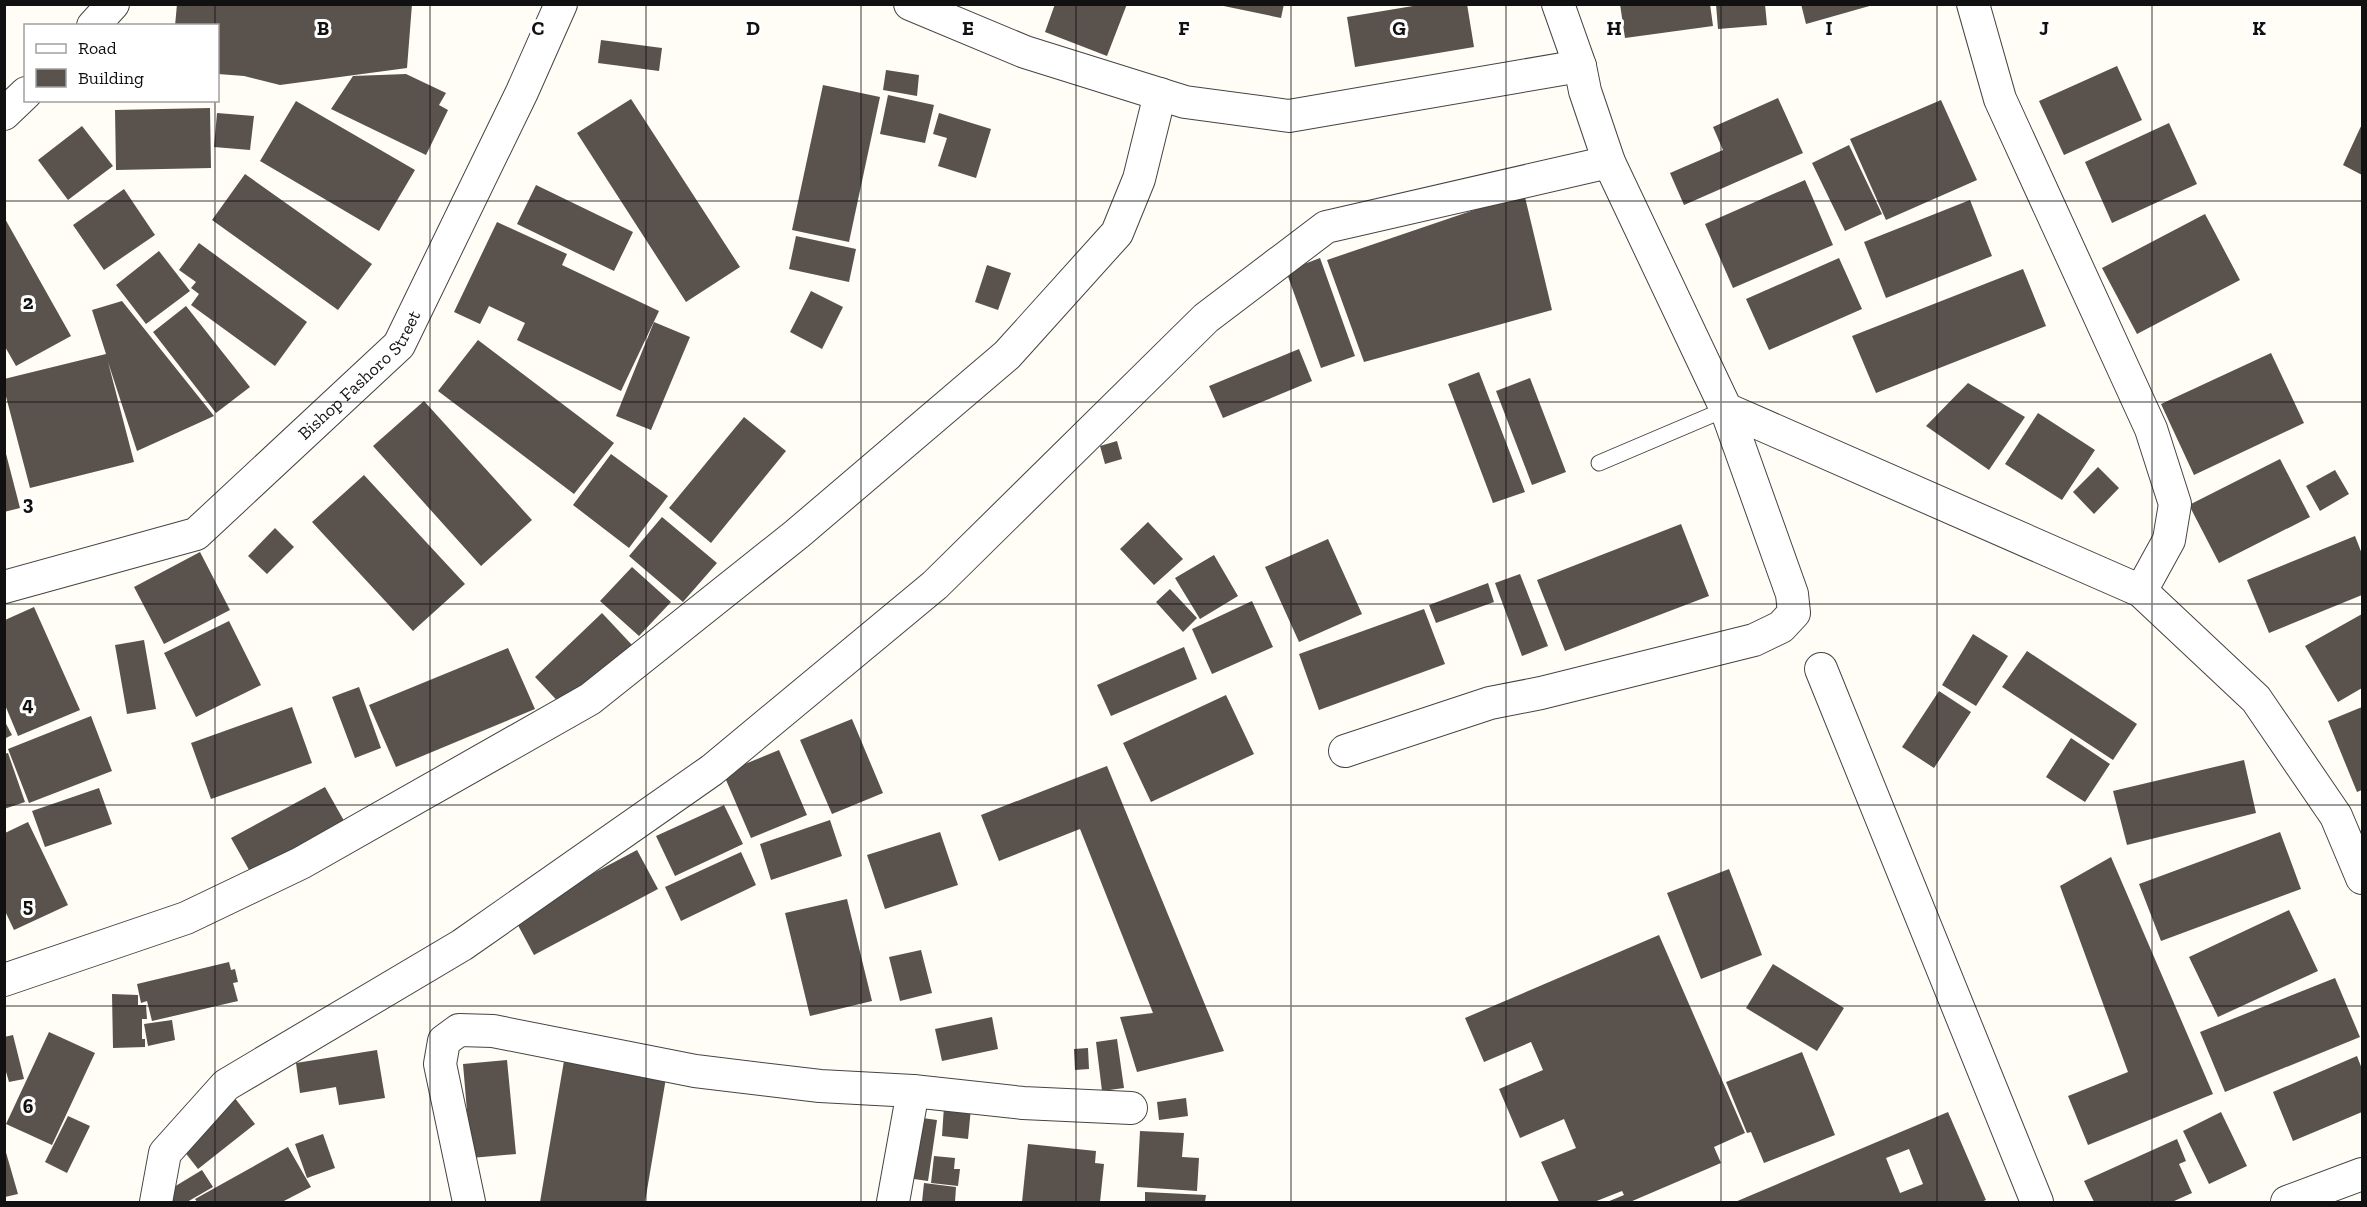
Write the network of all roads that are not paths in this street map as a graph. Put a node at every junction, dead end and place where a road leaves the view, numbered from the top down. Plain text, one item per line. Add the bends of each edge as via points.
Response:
1 (113, 4) edge
2 (561, 4) edge
3 (910, 4) edge
4 (1558, 4) edge
5 (1977, 16) edge
6 (95, 24) edge
7 (1583, 79) junction
8 (1160, 94) junction
9 (24, 95) edge
10 (4, 114) edge
11 (1605, 150) junction
12 (1726, 409) junction
13 (1599, 463) dead end
14 (4, 587) edge
15 (2140, 591) junction
16 (1821, 669) dead end
17 (1345, 751) dead end
18 (2362, 878) edge
19 (4, 980) edge
20 (913, 1090) junction
21 (1131, 1108) dead end
22 (2362, 1174) edge
23 (156, 1203) edge
24 (470, 1203) edge
25 (893, 1203) edge
26 (2037, 1203) edge
27 (2287, 1203) edge

1 - 6 street
2 - 14 street, Bishop Fashoro Street via 399,345 196,534
3 - 8 street via 1026,52
4 - 7 street
5 - 15 street via 2000,99 2151,429 2175,504 2169,540
7 - 8 street via 1289,116 1185,102
7 - 11 street
8 - 19 street via 1139,179 1117,232 1007,355 797,534 590,699 280,873 186,918
9 - 10 street
11 - 12 street
11 - 23 street via 1326,227 1206,318 935,585 712,770 462,945 226,1085 165,1153
12 - 13 lane
12 - 15 street
12 - 17 street via 1792,594 1794,613 1781,627 1754,640 1490,703
15 - 18 street via 2256,699 2336,816
16 - 26 street
20 - 21 street via 1023,1103
20 - 24 street via 820,1086 695,1071 493,1031 459,1030 444,1041 440,1064
20 - 25 street
22 - 27 street

